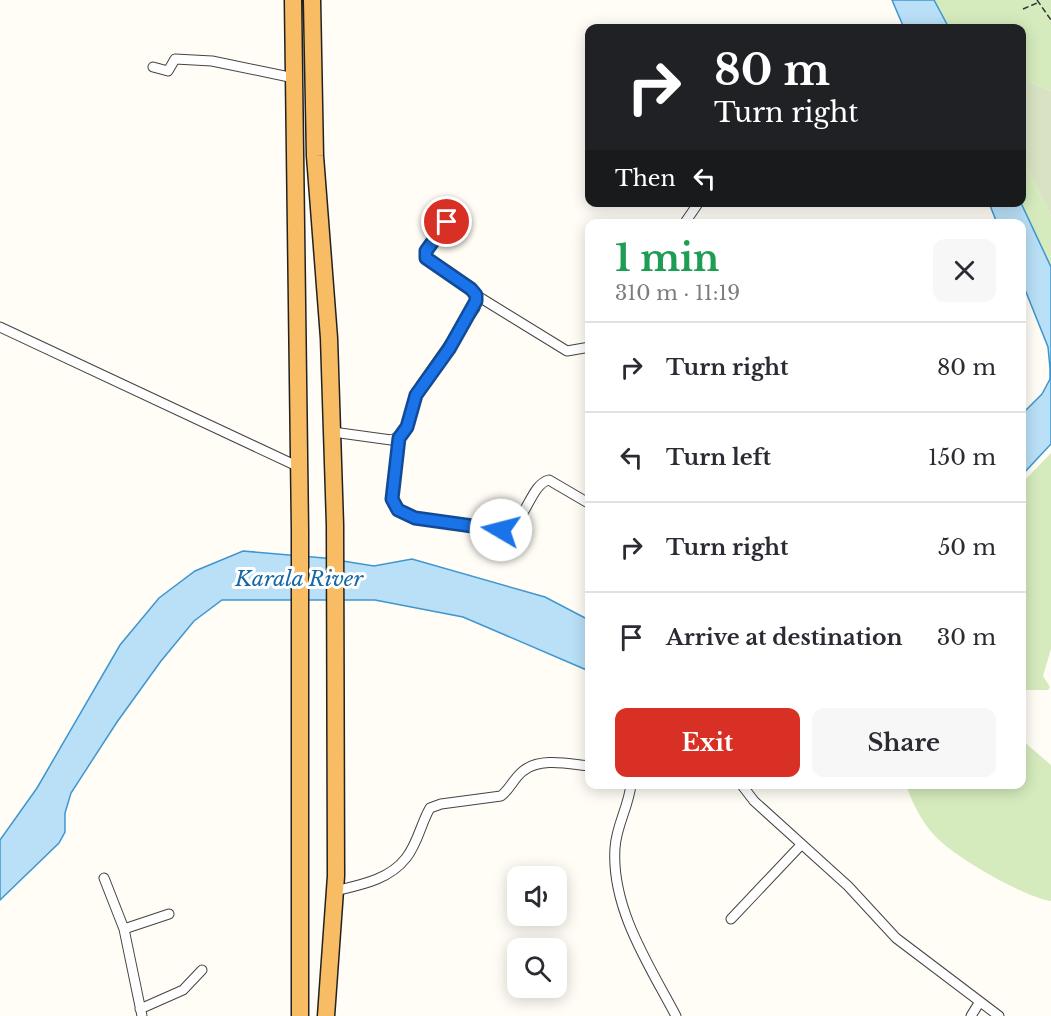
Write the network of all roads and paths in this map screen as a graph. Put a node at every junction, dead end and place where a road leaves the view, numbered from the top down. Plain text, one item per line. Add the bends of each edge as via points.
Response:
1 (293, 0) edge
2 (312, 0) edge
3 (1038, 1) edge
4 (1023, 9) dead end
5 (1051, 21) edge
6 (153, 67) dead end
7 (294, 78) junction
8 (447, 222) dead end
9 (476, 295) junction
10 (0, 327) edge
11 (585, 348) edge
12 (333, 432) junction
13 (399, 438) junction
14 (299, 467) junction
15 (585, 501) edge
16 (585, 766) edge
17 (630, 789) edge
18 (745, 789) edge
19 (801, 845) junction
20 (104, 878) dead end
21 (335, 891) junction
22 (169, 914) dead end
23 (731, 920) dead end
24 (124, 929) junction
25 (202, 970) dead end
26 (979, 1003) junction
27 (141, 1013) edge
28 (300, 1016) edge
29 (326, 1016) edge
30 (676, 1016) edge
31 (971, 1016) edge
32 (999, 1016) edge

1 - 7 highway
2 - 12 highway via 315,156
3 - 4 path
3 - 5 path
6 - 7 street via 168,71 176,59 212,61
7 - 14 highway
8 - 9 street via 426,251 426,258
9 - 11 street via 567,351
9 - 13 street via 474,308 422,385
10 - 14 street
12 - 13 street
12 - 21 highway
13 - 15 street via 392,499 398,510 415,518 508,529 521,518 540,485 549,480
14 - 28 highway
16 - 21 street via 534,765 523,770 501,796 430,808 406,858 398,865 380,878
17 - 30 street via 615,845 619,896 640,949
18 - 19 street
19 - 23 street
19 - 26 street via 897,938
20 - 24 street
21 - 29 highway
22 - 24 street
24 - 27 street
25 - 27 street via 183,990
26 - 31 street
26 - 32 street

